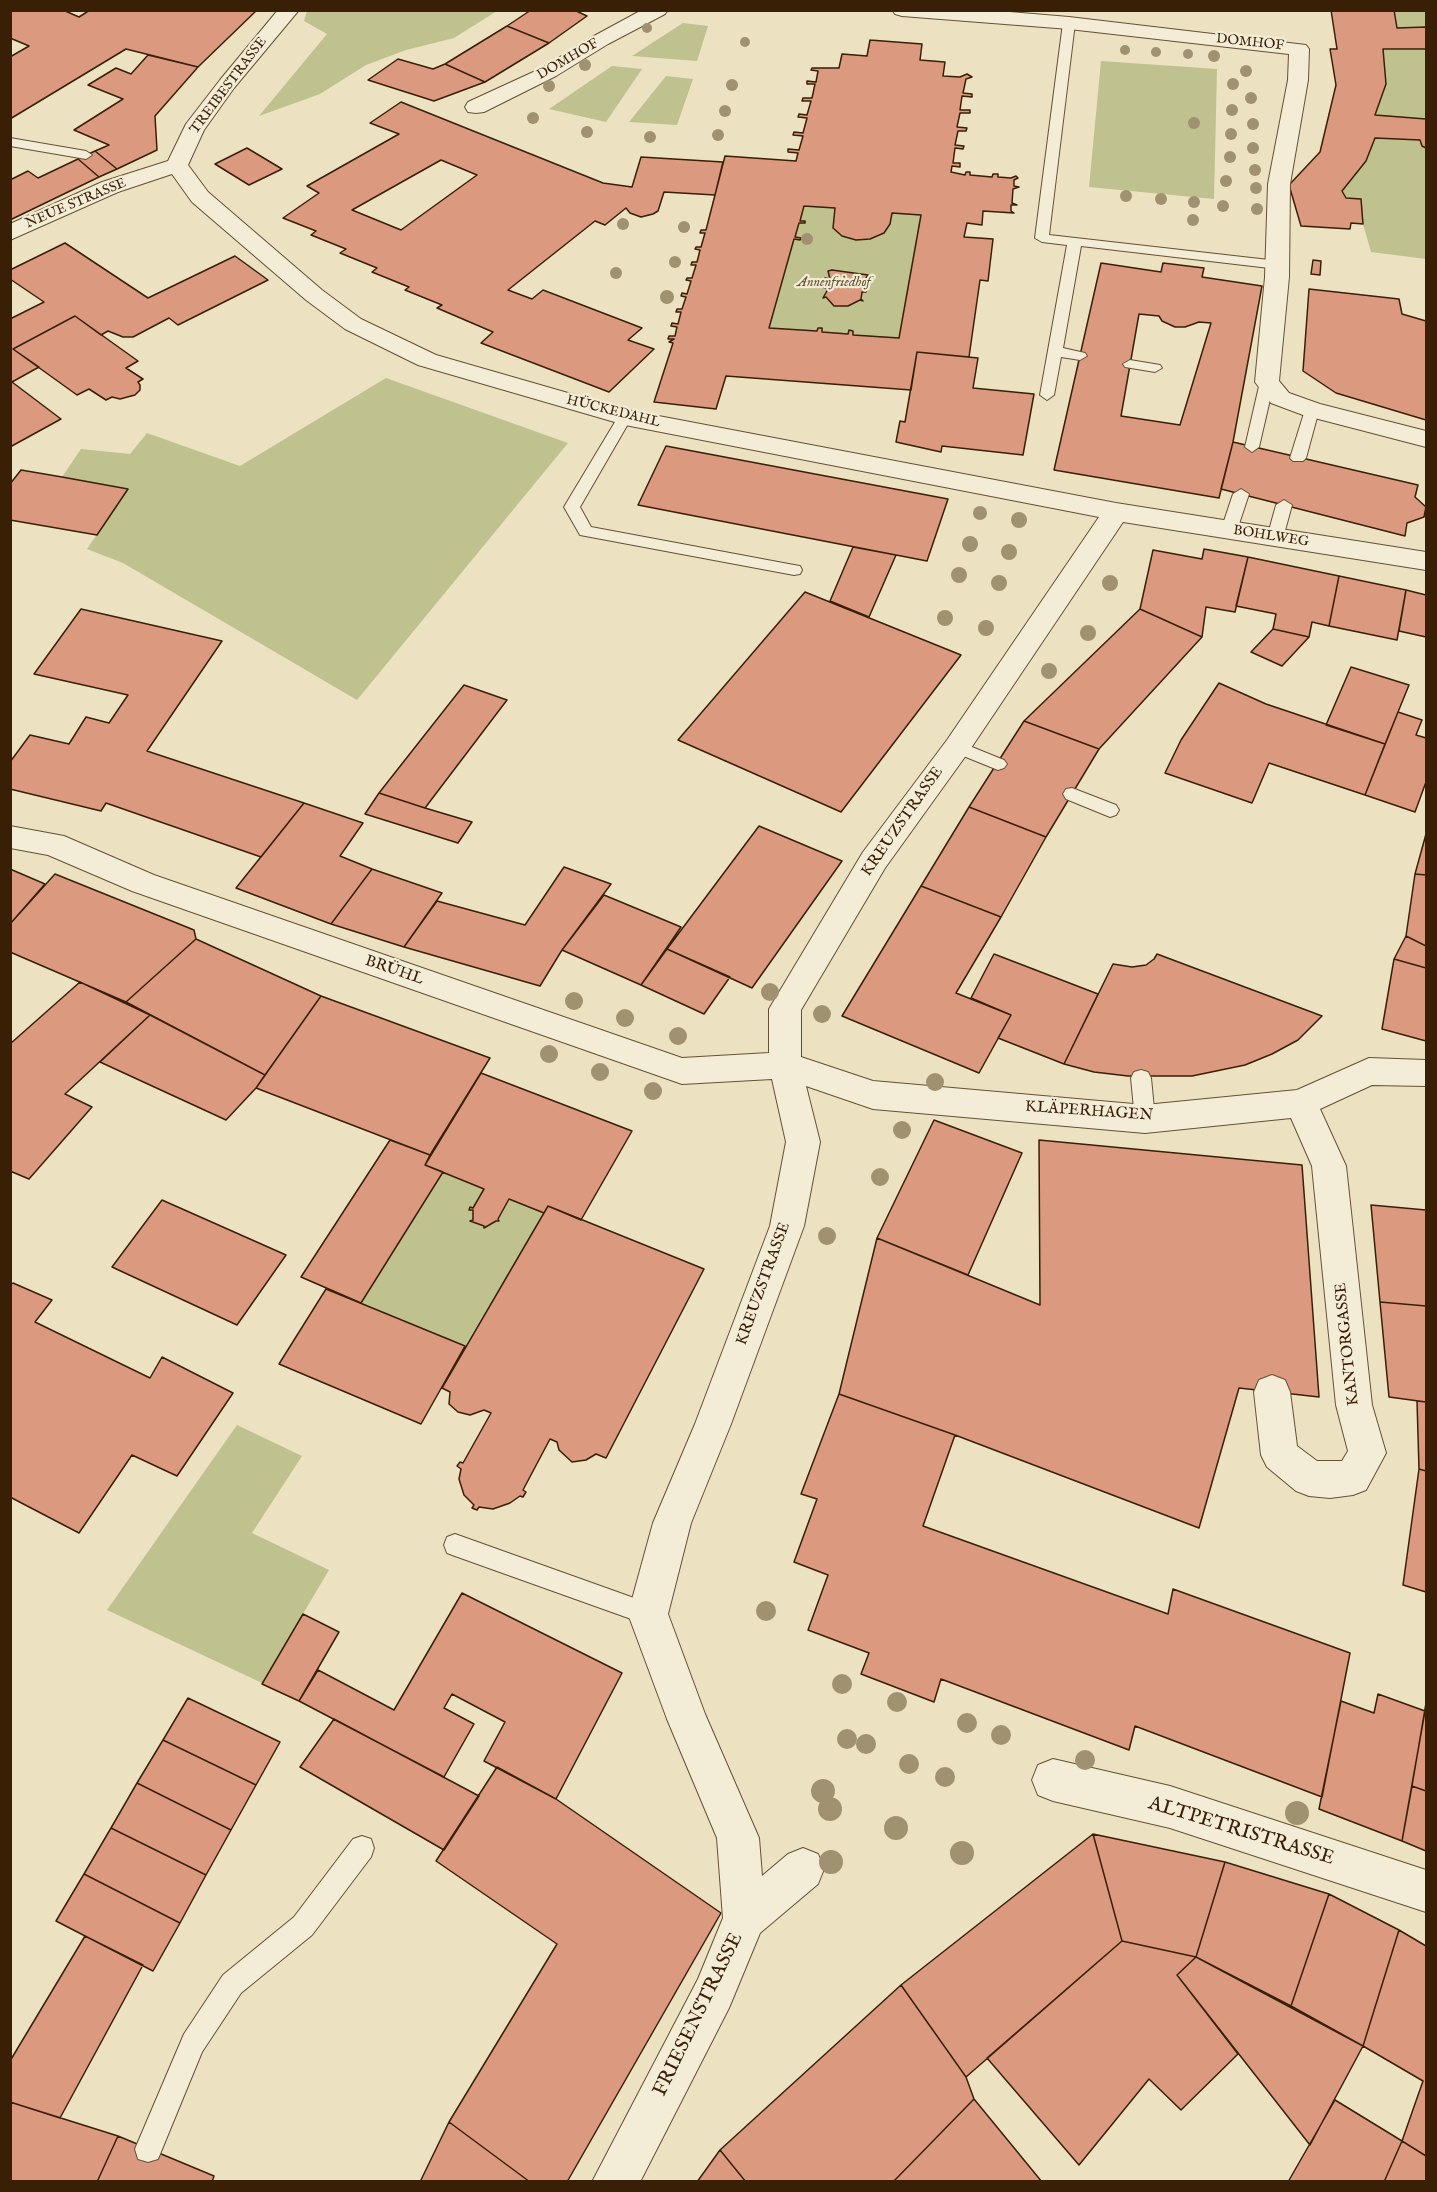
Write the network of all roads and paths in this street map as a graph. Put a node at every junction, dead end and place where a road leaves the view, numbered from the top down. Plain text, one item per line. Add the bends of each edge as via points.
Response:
1 (289, 10) edge
2 (658, 10) edge
3 (902, 10) edge
4 (1069, 23) junction
5 (476, 107) dead end
6 (10, 142) edge
7 (86, 155) dead end
8 (177, 165) junction
9 (10, 233) edge
10 (1075, 240) junction
11 (1278, 265) junction
12 (1055, 351) junction
13 (1080, 356) dead end
14 (1130, 364) dead end
15 (1155, 368) dead end
16 (1267, 382) junction
17 (1047, 395) dead end
18 (1312, 410) junction
19 (625, 417) junction
20 (1426, 439) edge
21 (1252, 447) dead end
22 (1298, 458) dead end
23 (1241, 494) dead end
24 (1284, 505) dead end
25 (1116, 512) junction
26 (1229, 530) junction
27 (1275, 538) junction
28 (1426, 561) edge
29 (794, 570) dead end
30 (957, 747) junction
31 (998, 764) dead end
32 (1072, 794) dead end
33 (1110, 810) dead end
34 (10, 837) edge
35 (785, 1065) junction
36 (1426, 1073) edge
37 (1141, 1078) dead end
38 (1301, 1103) junction
39 (1146, 1119) junction
40 (1272, 1392) dead end
41 (455, 1545) dead end
42 (648, 1614) junction
43 (1053, 1780) dead end
44 (362, 1848) dead end
45 (803, 1869) dead end
46 (1426, 1891) edge
47 (744, 1918) junction
48 (148, 2149) dead end
49 (615, 2181) edge

1 - 8 street, TREIBESTRASSE via 227,84 201,120
2 - 5 street, DOMHOF via 549,72
3 - 4 street, DOMHOF
4 - 10 lane via 1042,238
4 - 11 street, DOMHOF via 1299,49 1298,80 1279,184
6 - 7 lane
8 - 9 street, NEUE STRASSE via 109,180
8 - 19 street, HÜCKEDAHL via 200,198 353,324 427,360
10 - 11 lane
10 - 12 lane
11 - 16 street, DOMHOF
12 - 13 lane
12 - 17 lane
14 - 15 lane
16 - 18 street via 1280,398
16 - 21 lane, DOMHOF
18 - 20 street
18 - 22 lane
19 - 25 street, HÜCKEDAHL
19 - 29 lane via 573,507 585,531
23 - 26 lane
24 - 27 lane
25 - 26 street, BOHLWEG
25 - 30 street, KREUZSTRASSE
26 - 27 street, BOHLWEG
27 - 28 street, BOHLWEG
30 - 31 lane
30 - 35 street, KREUZSTRASSE via 874,860 785,1009
32 - 33 lane
34 - 35 street, BRÜHL via 53,844 143,883 682,1071
35 - 39 street, KLÄPERHAGEN via 873,1095
35 - 42 street, KREUZSTRASSE via 802,1142 787,1226 672,1523
36 - 38 street, KLÄPERHAGEN via 1370,1071
37 - 39 lane
38 - 39 street, KLÄPERHAGEN
38 - 40 street, KANTORGASSE via 1329,1166 1354,1405 1367,1453 1353,1477 1309,1478 1280,1455
41 - 42 lane
42 - 47 street, FRIESENSTRASSE via 738,1839
43 - 46 street, ALTPETRISTRASSE via 1170,1807
44 - 48 lane via 303,1926 232,1984 193,2043
45 - 47 street
47 - 49 street, FRIESENSTRASSE via 714,1993

